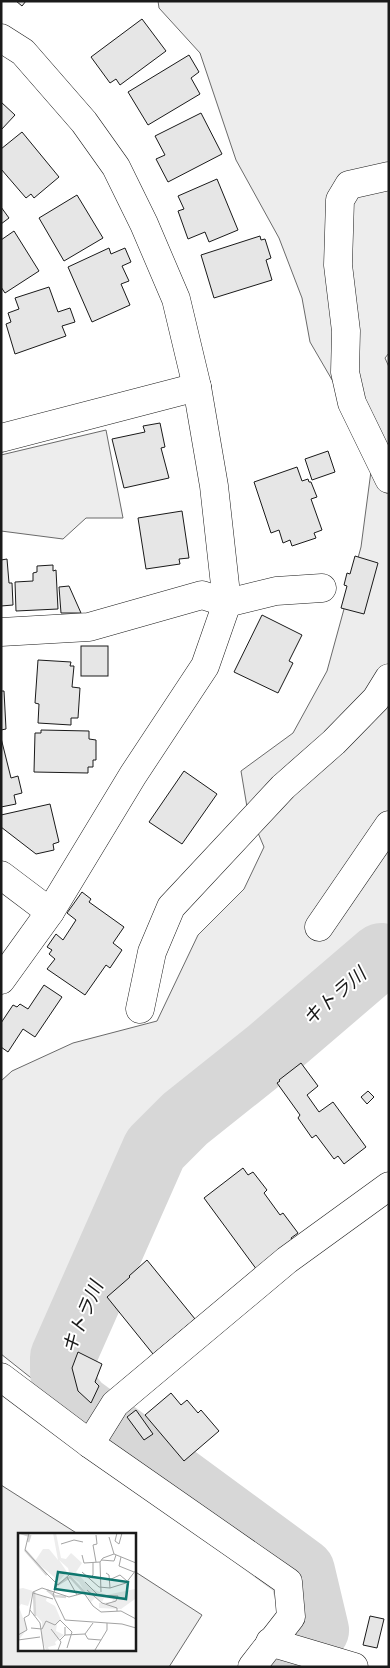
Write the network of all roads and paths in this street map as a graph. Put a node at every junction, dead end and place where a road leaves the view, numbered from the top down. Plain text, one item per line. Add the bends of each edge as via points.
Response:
1 (1, 38) edge
2 (389, 176) edge
3 (198, 387) junction
4 (1, 438) edge
5 (389, 479) edge
6 (322, 588) dead end
7 (226, 603) junction
8 (1, 632) edge
9 (389, 678) edge
10 (389, 825) edge
11 (1, 874) edge
12 (50, 912) junction
13 (319, 927) dead end
14 (1, 980) edge
15 (140, 1009) dead end
16 (389, 1186) edge
17 (1, 1376) edge
18 (90, 1444) junction
19 (270, 1642) junction
20 (252, 1667) edge
21 (354, 1667) edge

1 - 3 street via 23,52 84,122 116,167 176,299
2 - 5 street via 349,185 340,200 338,265 346,331 345,372 352,403
3 - 4 street
3 - 7 street via 214,486
6 - 7 street via 276,590
7 - 8 street via 202,595 89,626
7 - 12 street via 205,666 133,775
9 - 15 street via 376,699 283,787 171,906 152,952
10 - 13 street
11 - 12 street
12 - 14 street
16 - 18 street via 287,1260 115,1404
17 - 18 street
18 - 19 street via 288,1582 291,1617
19 - 20 street
19 - 21 street

